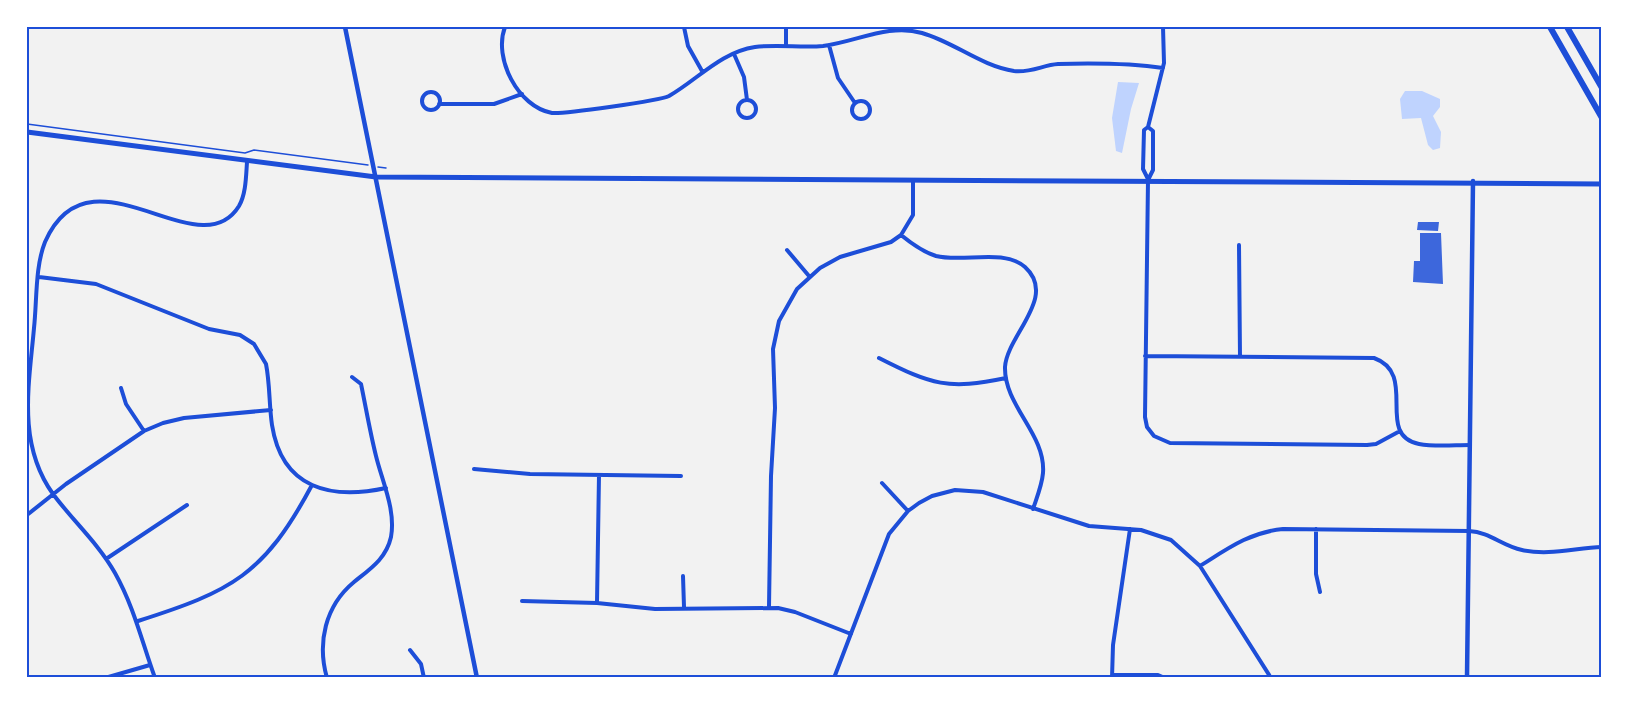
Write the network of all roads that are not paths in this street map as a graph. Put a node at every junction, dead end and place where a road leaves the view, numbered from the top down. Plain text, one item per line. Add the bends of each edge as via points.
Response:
1 (345, 27) edge
2 (505, 27) edge
3 (684, 27) edge
4 (786, 27) edge
5 (1163, 27) edge
6 (1550, 27) edge
7 (1567, 27) edge
8 (887, 29) edge
9 (829, 45) junction
10 (786, 46) junction
11 (734, 54) junction
12 (1163, 68) junction
13 (702, 71) junction
14 (1602, 88) edge
15 (522, 94) junction
16 (747, 100) junction
17 (855, 103) junction
18 (439, 104) junction
19 (1602, 118) edge
20 (1148, 128) junction
21 (27, 132) edge
22 (247, 162) junction
23 (376, 177) junction
24 (1148, 180) junction
25 (914, 182) junction
26 (1473, 182) junction
27 (1602, 184) edge
28 (901, 235) junction
29 (1239, 245) dead end
30 (787, 250) dead end
31 (809, 276) junction
32 (39, 277) junction
33 (1145, 356) junction
34 (1240, 357) junction
35 (879, 358) dead end
36 (351, 377) dead end
37 (1006, 378) junction
38 (121, 388) dead end
39 (271, 410) junction
40 (1400, 431) junction
41 (144, 432) junction
42 (1470, 445) junction
43 (474, 469) dead end
44 (598, 475) junction
45 (681, 476) dead end
46 (882, 483) dead end
47 (312, 485) junction
48 (386, 488) junction
49 (53, 494) junction
50 (187, 505) dead end
51 (1033, 509) junction
52 (908, 511) junction
53 (27, 515) edge
54 (1130, 529) junction
55 (1316, 529) junction
56 (1469, 531) junction
57 (1602, 547) edge
58 (106, 559) junction
59 (1200, 566) junction
60 (683, 576) dead end
61 (1320, 592) dead end
62 (522, 601) dead end
63 (597, 603) junction
64 (684, 607) junction
65 (769, 607) junction
66 (138, 621) junction
67 (851, 634) junction
68 (410, 650) dead end
69 (150, 665) junction
70 (1112, 676) edge
71 (112, 677) edge
72 (105, 678) edge
73 (156, 678) edge
74 (327, 678) edge
75 (424, 678) edge
76 (477, 678) edge
77 (834, 678) edge
78 (1165, 678) edge
79 (1271, 678) edge
80 (1467, 678) edge

1 - 23 street
2 - 15 street via 502,57
3 - 13 street via 688,46
4 - 10 street
5 - 12 street
6 - 19 highway
7 - 14 highway
8 - 9 street
8 - 12 street via 922,33 1015,71 1037,71 1058,64
9 - 10 street
9 - 17 street via 838,78
10 - 11 street via 755,47
11 - 13 street
11 - 16 street via 744,77
12 - 20 street
13 - 15 street via 661,99 567,113 543,110
15 - 18 street via 494,104
16 - 16 street via 739,108 742,116 748,118 756,110 755,104
17 - 17 street via 855,117 867,116 867,104
18 - 18 street via 438,97 431,93 422,100 429,110
20 - 24 street via 1144,130 1143,169
20 - 24 street via 1153,131 1153,170
21 - 22 main road
22 - 23 main road
22 - 32 street via 238,207 214,225 191,225 125,204 96,201 79,205 51,231 44,244
23 - 25 main road
23 - 76 street
24 - 25 main road
24 - 26 main road
24 - 33 street
25 - 28 street via 913,215
26 - 27 main road
26 - 42 street
28 - 31 street via 891,242 840,258
28 - 37 street via 935,256 1012,260 1029,271 1036,297 1008,355
29 - 34 street
30 - 31 street
31 - 65 street via 784,311 773,349 776,408
32 - 39 street via 96,284 209,329 248,339 262,353 266,364
32 - 49 street via 27,416 36,459
33 - 34 street
33 - 40 street via 1145,422 1154,436 1163,441 1376,444
34 - 40 street via 1381,361 1396,380
35 - 37 street via 945,385
36 - 48 street via 361,384
37 - 51 street via 1041,454 1043,473
38 - 41 street
39 - 41 street via 184,418
39 - 47 street via 283,457
40 - 42 street via 1420,444
41 - 49 street
42 - 56 street
43 - 44 street
44 - 45 street
44 - 63 street
46 - 52 street
47 - 48 street via 344,494
47 - 66 street via 281,539 254,567 208,597
48 - 74 street via 392,519 389,542 381,558 344,592 332,609 322,641
49 - 53 street
49 - 58 street via 83,526
50 - 58 street
51 - 52 street via 983,492 955,490 932,496
51 - 54 street via 1089,526
52 - 67 street via 885,543
54 - 59 street via 1171,540
54 - 70 street
55 - 56 street
55 - 59 street via 1265,531 1246,537
55 - 61 street
56 - 57 street via 1482,532 1508,546 1537,553
56 - 80 street
58 - 66 street
59 - 79 street
60 - 64 street
62 - 63 street
63 - 64 street via 655,609
64 - 65 street
65 - 67 street via 795,612
66 - 69 street
67 - 77 street
68 - 75 street via 421,664
69 - 71 street
69 - 73 street
70 - 78 street
71 - 72 street

